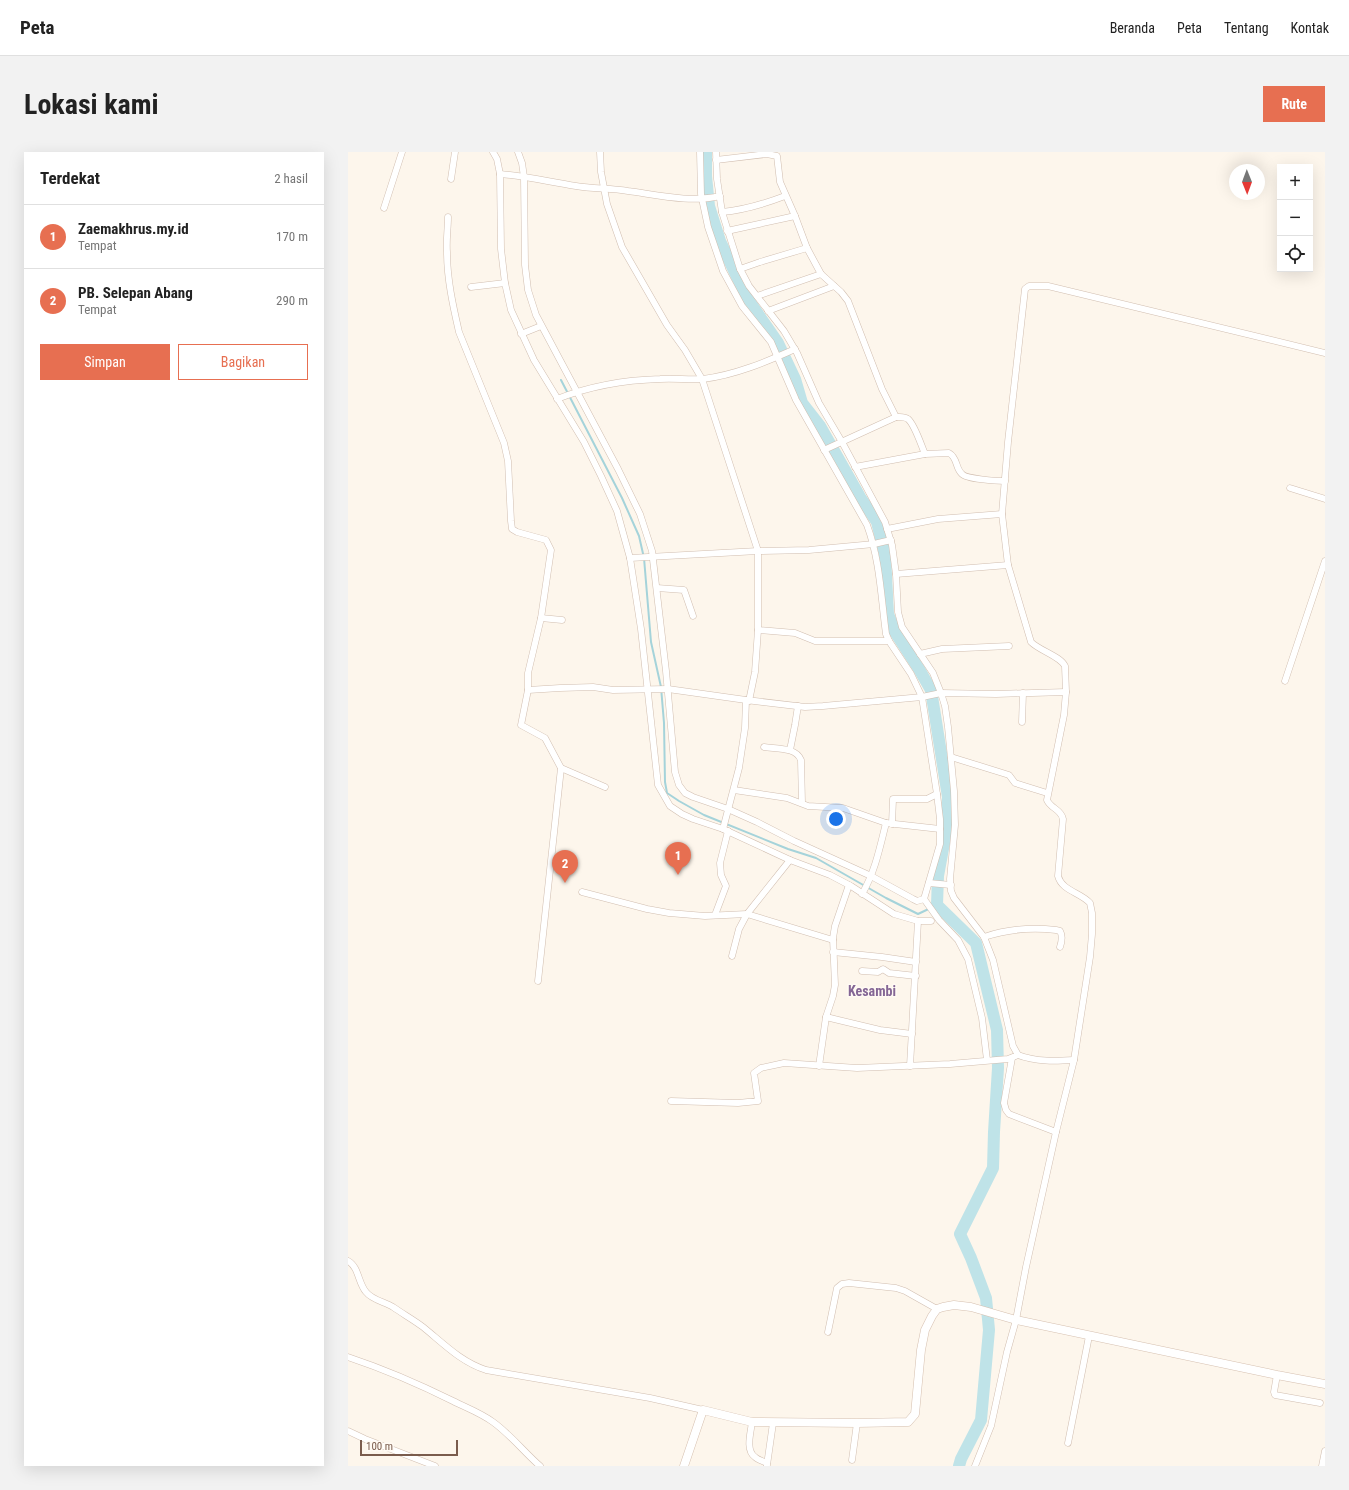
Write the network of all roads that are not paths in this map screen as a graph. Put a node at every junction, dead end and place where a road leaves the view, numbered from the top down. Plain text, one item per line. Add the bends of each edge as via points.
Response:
1 (402, 152) edge
2 (456, 152) edge
3 (493, 152) edge
4 (518, 152) edge
5 (600, 152) edge
6 (700, 152) edge
7 (716, 152) edge
8 (716, 160) junction
9 (500, 174) junction
10 (522, 177) junction
11 (451, 179) dead end
12 (603, 188) junction
13 (786, 196) junction
14 (717, 197) junction
15 (702, 199) junction
16 (384, 208) dead end
17 (722, 212) junction
18 (795, 216) junction
19 (448, 217) dead end
20 (728, 231) junction
21 (807, 248) junction
22 (740, 269) junction
23 (820, 274) junction
24 (505, 283) junction
25 (834, 286) junction
26 (471, 287) dead end
27 (757, 296) junction
28 (768, 310) junction
29 (541, 326) junction
30 (521, 334) junction
31 (793, 350) junction
32 (1325, 353) edge
33 (779, 357) junction
34 (702, 379) junction
35 (576, 392) junction
36 (559, 398) junction
37 (896, 417) junction
38 (841, 442) junction
39 (827, 449) junction
40 (925, 454) junction
41 (855, 467) junction
42 (1005, 482) junction
43 (1290, 488) dead end
44 (1325, 499) edge
45 (1002, 514) junction
46 (887, 529) junction
47 (889, 540) junction
48 (875, 543) junction
49 (758, 551) junction
50 (651, 556) junction
51 (632, 558) junction
52 (1325, 561) edge
53 (1008, 565) junction
54 (896, 574) junction
55 (657, 588) junction
56 (693, 616) dead end
57 (541, 618) junction
58 (562, 620) dead end
59 (758, 630) junction
60 (889, 641) junction
61 (1009, 646) dead end
62 (920, 654) junction
63 (1285, 681) dead end
64 (649, 689) junction
65 (666, 689) junction
66 (528, 690) junction
67 (1066, 692) junction
68 (1023, 693) junction
69 (939, 694) junction
70 (924, 696) junction
71 (748, 700) junction
72 (798, 706) junction
73 (1022, 722) dead end
74 (764, 747) dead end
75 (790, 750) junction
76 (951, 757) junction
77 (561, 768) junction
78 (605, 787) dead end
79 (734, 790) junction
80 (1047, 793) junction
81 (937, 794) junction
82 (802, 803) junction
83 (728, 811) junction
84 (889, 824) junction
85 (725, 828) junction
86 (940, 829) junction
87 (790, 860) junction
88 (870, 878) junction
89 (931, 883) junction
90 (849, 885) junction
91 (948, 885) junction
92 (582, 892) dead end
93 (863, 892) junction
94 (924, 900) junction
95 (746, 914) junction
96 (715, 915) junction
97 (931, 920) dead end
98 (918, 921) junction
99 (984, 937) junction
100 (833, 940) junction
101 (1060, 947) dead end
102 (833, 952) junction
103 (732, 956) dead end
104 (916, 962) junction
105 (862, 971) dead end
106 (916, 976) junction
107 (538, 981) dead end
108 (826, 1017) junction
109 (912, 1034) junction
110 (1018, 1055) junction
111 (1010, 1059) junction
112 (990, 1060) junction
113 (1074, 1060) junction
114 (819, 1066) junction
115 (910, 1066) junction
116 (671, 1101) dead end
117 (1056, 1132) junction
118 (348, 1261) edge
119 (937, 1310) junction
120 (1014, 1320) junction
121 (828, 1332) dead end
122 (1089, 1336) junction
123 (348, 1357) edge
124 (1277, 1375) junction
125 (1325, 1384) edge
126 (1320, 1403) dead end
127 (704, 1410) junction
128 (752, 1422) junction
129 (773, 1423) junction
130 (857, 1423) junction
131 (348, 1431) edge
132 (1068, 1443) dead end
133 (1325, 1451) edge
134 (852, 1460) dead end
135 (767, 1464) edge
136 (435, 1466) edge
137 (540, 1466) edge
138 (684, 1466) edge
139 (975, 1466) edge
140 (1322, 1466) edge

1 - 16 street
2 - 11 street
3 - 9 street
4 - 10 street via 522,163
5 - 12 street
6 - 15 street
7 - 8 street
8 - 13 street via 775,155 780,182
8 - 14 street
9 - 10 street
9 - 24 street via 501,248
10 - 12 street via 578,187
10 - 29 street via 528,290
12 - 15 street
12 - 34 street via 622,247
13 - 17 street via 749,209
13 - 18 street
14 - 15 street
14 - 17 street
15 - 33 street via 723,271 742,306 771,342
17 - 20 street
18 - 20 street
18 - 21 street
19 - 57 street via 446,252 454,313 459,332 504,443 508,461 512,529 546,540 551,550
20 - 22 street
21 - 22 street
21 - 23 street
22 - 27 street
23 - 25 street
23 - 27 street
24 - 26 street
24 - 30 street via 511,310
25 - 28 street
25 - 37 street via 848,301 882,389
27 - 28 street
28 - 31 street via 784,331
29 - 30 street
29 - 35 street
30 - 36 street via 534,360
31 - 33 street
31 - 38 street
32 - 42 street via 1048,286 1030,286 1024,293
33 - 34 street via 739,371
33 - 39 street via 790,388
34 - 35 street via 638,380
34 - 49 street
35 - 36 street
35 - 50 street via 640,514
36 - 51 street via 584,442 617,511
37 - 38 street
37 - 40 street via 903,416 909,420
38 - 39 street
38 - 41 street
39 - 48 street
40 - 41 street
40 - 42 street via 949,453 956,460 961,474
41 - 46 street
42 - 45 street
43 - 44 street
45 - 46 street via 938,518
45 - 53 street
46 - 47 street
47 - 48 street
47 - 54 street
48 - 49 street via 809,550
48 - 60 street
49 - 50 street
49 - 59 street
50 - 51 street
50 - 55 street
51 - 64 street
52 - 63 street
53 - 54 street
53 - 67 street via 1031,642 1063,662
54 - 62 street via 898,612 902,627
55 - 56 street via 684,590
55 - 65 street
57 - 58 street
57 - 66 street via 528,673
59 - 60 street via 795,632 815,641
59 - 71 street via 755,672
60 - 70 street
61 - 62 street via 942,649
62 - 69 street via 933,673
64 - 65 street
64 - 66 street via 609,690 582,687
64 - 85 street via 658,785 664,797 670,806 682,814
65 - 71 street
65 - 83 street via 679,785 685,793
66 - 77 street via 521,726 545,738
67 - 68 street
67 - 80 street via 1064,715
68 - 69 street
68 - 73 street
69 - 70 street
69 - 76 street via 945,706
70 - 72 street
70 - 81 street
71 - 72 street
71 - 79 street
72 - 75 street
74 - 75 street
75 - 82 street via 798,754 801,760
76 - 80 street via 1009,775 1015,783
76 - 91 street via 955,825
77 - 78 street
77 - 107 street
79 - 82 street via 788,798
79 - 83 street
80 - 113 street via 1048,803 1058,810 1063,819 1059,879 1068,890 1090,903 1092,913 1090,957
81 - 84 street via 927,799 893,799
81 - 86 street
82 - 84 street via 816,807 843,808
83 - 85 street
83 - 88 street
84 - 86 street
84 - 88 street
85 - 87 street
85 - 96 street via 720,863 721,875 726,886
86 - 89 street via 940,844
87 - 90 street
87 - 95 street
88 - 93 street
88 - 94 street via 917,901
89 - 91 street
89 - 94 street
90 - 93 street
90 - 100 street
91 - 99 street via 954,898
92 - 96 street via 654,910 688,915
93 - 98 street via 894,914
94 - 112 street via 958,940 968,959
95 - 96 street
95 - 100 street
95 - 103 street
97 - 98 street
98 - 104 street
99 - 101 street via 1022,929 1056,930 1062,934
99 - 110 street via 1013,1046
100 - 102 street
102 - 104 street
102 - 108 street via 834,996
104 - 106 street
105 - 106 street via 878,972 883,969 889,973
106 - 109 street
108 - 109 street via 880,1030
108 - 114 street
109 - 115 street
110 - 111 street
110 - 113 street via 1048,1061
111 - 112 street
111 - 117 street via 1004,1104 1006,1110 1010,1114
112 - 115 street
113 - 117 street
114 - 115 street
114 - 116 street via 784,1063 757,1070 754,1074 758,1101
117 - 120 street
118 - 127 street via 357,1272 366,1293 417,1323 458,1357 474,1366
119 - 120 main road via 954,1305 970,1307
119 - 121 street via 896,1288 842,1284 838,1288
119 - 130 main road via 925,1330 915,1414 908,1422
120 - 122 main road
120 - 139 street via 991,1426
122 - 124 main road
122 - 132 street
123 - 137 street via 469,1408 494,1422 514,1438 523,1451
124 - 125 main road
124 - 126 street via 1275,1395
127 - 128 main road
127 - 138 main road
128 - 129 main road
128 - 135 street via 751,1452 755,1458
129 - 130 main road
129 - 135 street
130 - 134 street
131 - 136 street
133 - 140 street

